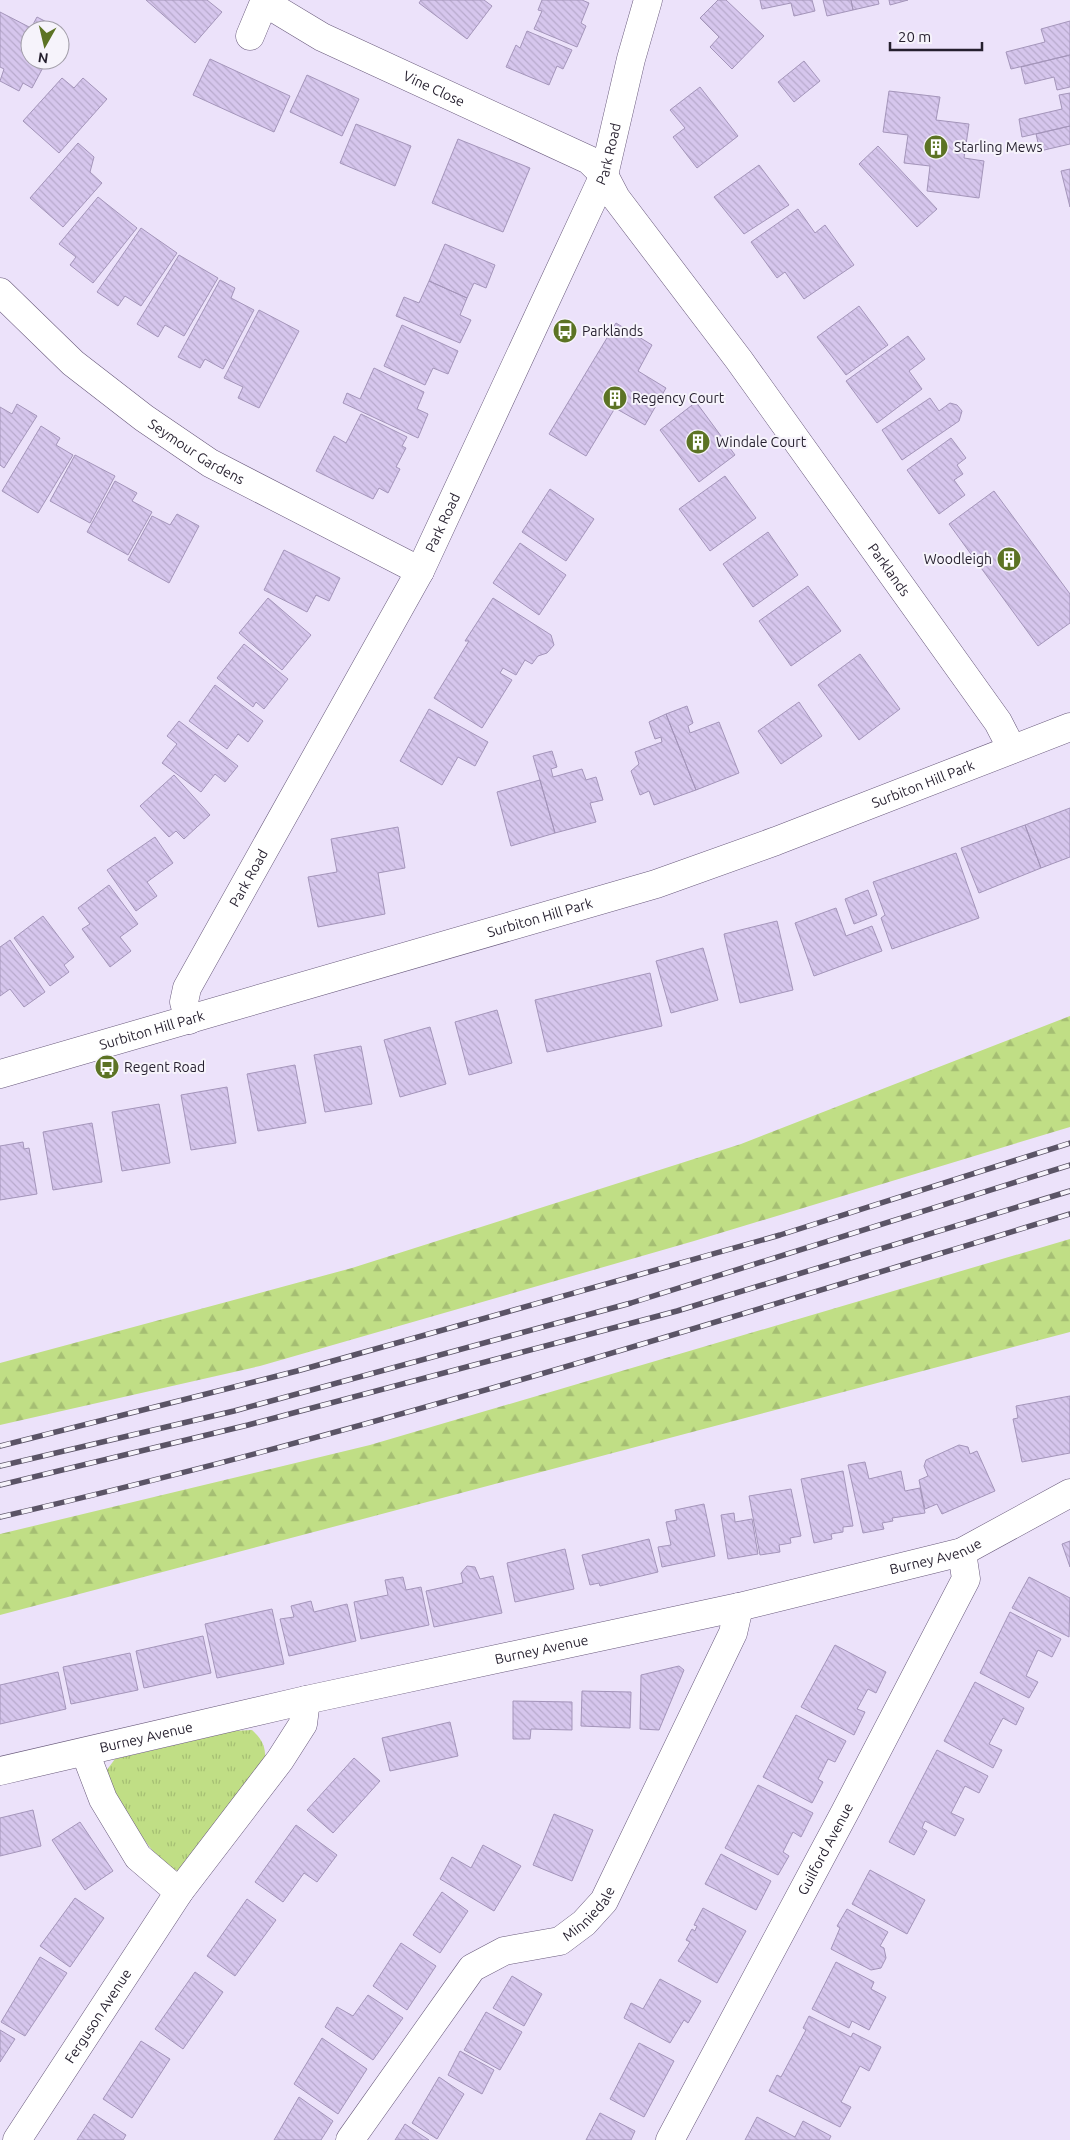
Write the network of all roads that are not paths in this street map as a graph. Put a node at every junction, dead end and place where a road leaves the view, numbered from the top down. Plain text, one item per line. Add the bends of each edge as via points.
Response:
1 (648, 0) edge
2 (265, 1) edge
3 (250, 36) dead end
4 (604, 175) junction
5 (0, 292) edge
6 (420, 571) junction
7 (1070, 727) edge
8 (1012, 749) junction
9 (189, 1020) junction
10 (0, 1074) edge
11 (1070, 1493) edge
12 (962, 1552) junction
13 (739, 1607) junction
14 (306, 1700) junction
15 (85, 1752) junction
16 (0, 1771) edge
17 (179, 1892) junction
18 (17, 2140) edge
19 (350, 2140) edge
20 (670, 2140) edge

1 - 4 street, Park Road
2 - 3 street, Vine Close
2 - 4 street, Vine Close via 322,37 589,160
4 - 6 street, Park Road
4 - 8 street, Parklands via 616,198 739,360 992,714
5 - 6 street, Seymour Gardens via 73,363 144,418 210,463
6 - 9 street, Park Road via 187,988 184,1002
7 - 8 street, Surbiton Hill Park
8 - 9 street, Surbiton Hill Park via 656,884
9 - 10 street, Surbiton Hill Park
11 - 12 street, Burney Avenue
12 - 13 street, Burney Avenue
12 - 20 street, Guilford Avenue via 966,1579
13 - 14 street, Burney Avenue
13 - 19 street, Minniedale via 733,1633 604,1901 584,1923 560,1940 504,1951 472,1968
14 - 15 street, Burney Avenue
14 - 17 street, Ferguson Avenue via 303,1724 280,1760
15 - 16 street, Burney Avenue
15 - 17 street via 104,1799 138,1858
17 - 18 street, Ferguson Avenue

